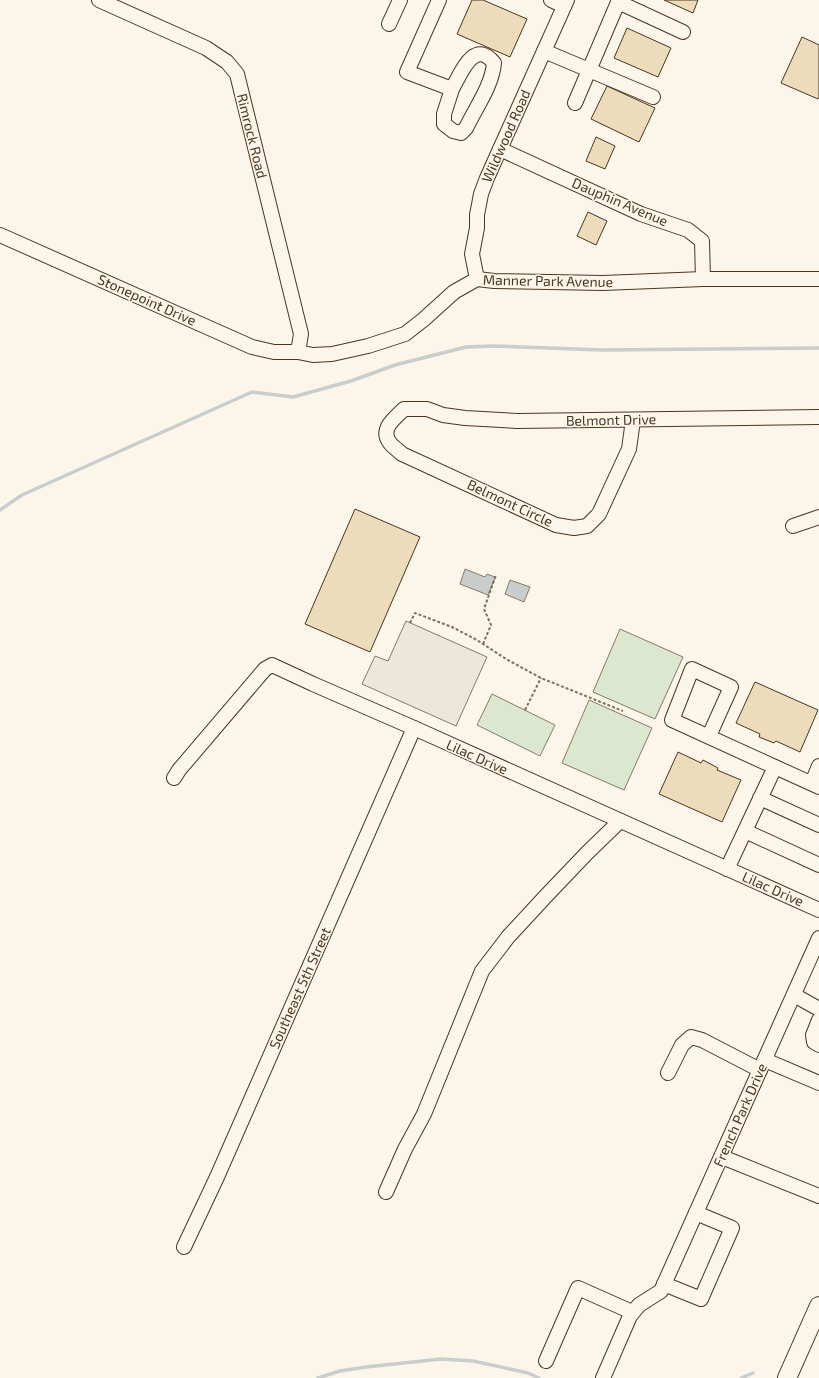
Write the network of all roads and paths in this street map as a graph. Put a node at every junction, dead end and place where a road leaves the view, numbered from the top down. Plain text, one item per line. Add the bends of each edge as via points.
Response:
1 (99, 0) edge
2 (400, 0) edge
3 (439, 0) edge
4 (551, 0) edge
5 (618, 1) edge
6 (566, 3) edge
7 (389, 24) dead end
8 (683, 32) dead end
9 (544, 51) junction
10 (589, 70) junction
11 (452, 89) junction
12 (653, 97) dead end
13 (575, 103) dead end
14 (500, 149) junction
15 (0, 235) edge
16 (477, 279) junction
17 (703, 279) junction
18 (819, 279) edge
19 (298, 352) junction
20 (404, 409) joint
21 (819, 417) edge
22 (633, 420) junction
23 (819, 517) edge
24 (793, 526) dead end
25 (496, 575) dead end
26 (410, 623) dead end
27 (483, 644) junction
28 (541, 678) junction
29 (525, 710) dead end
30 (623, 711) dead end
31 (414, 728) junction
32 (709, 736) junction
33 (775, 766) junction
34 (819, 766) edge
35 (174, 778) dead end
36 (815, 785) edge
37 (760, 798) junction
38 (620, 821) junction
39 (819, 825) edge
40 (745, 831) junction
41 (819, 865) edge
42 (727, 869) junction
43 (819, 910) edge
44 (819, 938) edge
45 (794, 995) junction
46 (819, 1008) edge
47 (819, 1020) edge
48 (819, 1045) edge
49 (763, 1065) junction
50 (668, 1073) dead end
51 (819, 1083) edge
52 (722, 1157) junction
53 (386, 1192) dead end
54 (819, 1196) edge
55 (696, 1213) junction
56 (184, 1247) dead end
57 (663, 1288) junction
58 (819, 1306) edge
59 (632, 1312) junction
60 (546, 1360) dead end
61 (602, 1378) edge
62 (787, 1378) edge

1 - 19 street, Rimrock Road via 206,48 227,62 237,74 301,334
2 - 7 street
3 - 11 street via 407,72
4 - 6 street
5 - 8 street
5 - 10 street
6 - 9 street, Wildwood Road
9 - 10 street
9 - 14 street, Wildwood Road
10 - 12 street
10 - 13 street
11 - 11 street via 468,61 477,54 489,56 494,62 489,83 461,133 444,124 444,114
14 - 16 street, Wildwood Road via 481,194 477,215 472,254
14 - 17 street, Dauphin Avenue via 641,214 688,230 702,241
15 - 19 street, Stonepoint Drive via 252,347 274,352
16 - 17 street, Manner Park Avenue via 604,283
16 - 19 street, Manner Park Avenue via 454,292 405,334 332,354 313,355
17 - 18 street, Manner Park Avenue
20 - 22 street, Belmont Drive via 427,409 443,415 465,418 516,421
20 - 22 street, Belmont Circle via 389,422 386,434 390,443 402,454 556,525 574,528 587,526 599,514 629,450
21 - 22 street, Belmont Drive
23 - 24 street
25 - 27 path via 484,609 491,625
26 - 27 path via 414,613 452,627
27 - 28 path
28 - 29 path
28 - 30 path
31 - 35 street, Lilac Drive via 272,665 265,669 218,723
31 - 38 street, Lilac Drive
31 - 56 street, Southeast 5th Street
32 - 32 street via 672,720 692,669 731,687
32 - 33 street
33 - 36 street
33 - 37 street
34 - 36 street
37 - 39 street
37 - 40 street
38 - 42 street, Lilac Drive
38 - 53 street via 508,937 482,971 424,1114
40 - 41 street
40 - 42 street
42 - 43 street, Lilac Drive
44 - 45 street, French Park Drive
45 - 46 street
45 - 49 street, French Park Drive
47 - 48 street via 813,1036 814,1042
49 - 50 street via 691,1037 682,1045
49 - 51 street
49 - 52 street, French Park Drive
52 - 54 street
52 - 55 street, French Park Drive
55 - 57 street, French Park Drive
55 - 57 street via 732,1228 701,1299
57 - 59 street
58 - 62 main road
59 - 60 street via 578,1288
59 - 61 street

